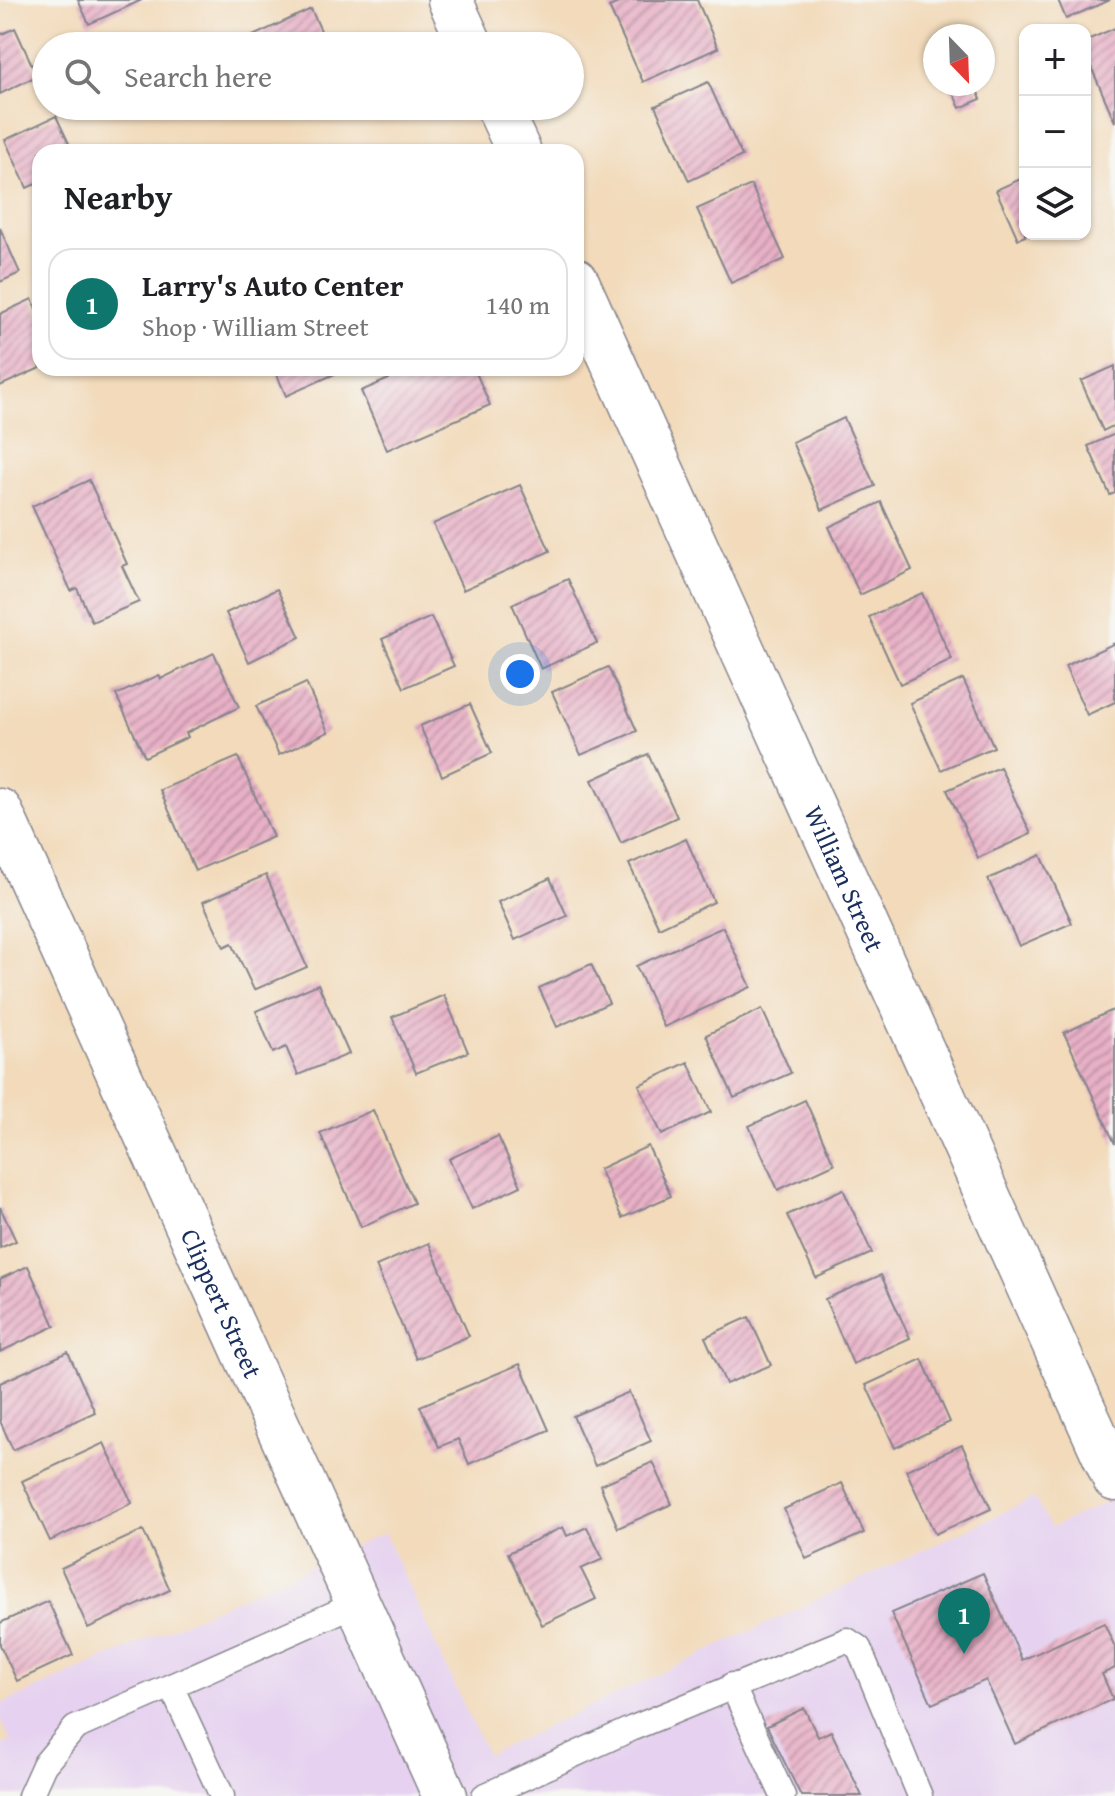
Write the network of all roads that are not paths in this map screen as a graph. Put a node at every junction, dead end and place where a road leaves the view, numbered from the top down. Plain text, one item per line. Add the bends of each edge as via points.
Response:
1 (450, 0) edge
2 (465, 32) edge
3 (504, 120) edge
4 (515, 144) edge
5 (584, 298) edge
6 (0, 811) edge
7 (1115, 1479) edge
8 (358, 1603) junction
9 (732, 1685) junction
10 (171, 1686) junction
11 (30, 1796) edge
12 (222, 1796) edge
13 (445, 1796) edge
14 (484, 1796) edge
15 (783, 1796) edge
16 (920, 1796) edge

1 - 2 street
3 - 4 street
5 - 7 street, William Street
6 - 8 street, Clippert Street
8 - 10 lane
8 - 13 street, Clippert Street
9 - 14 lane
9 - 15 lane
9 - 16 lane via 847,1640 859,1648
10 - 11 lane via 75,1728 44,1765
10 - 12 lane

